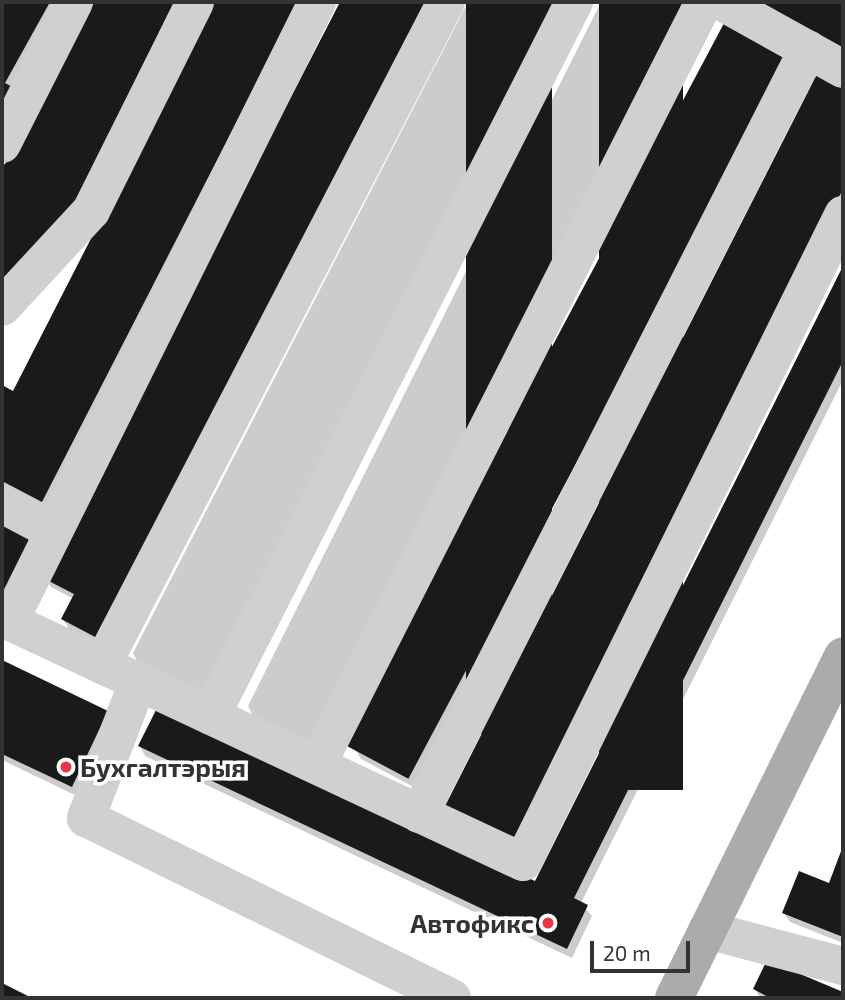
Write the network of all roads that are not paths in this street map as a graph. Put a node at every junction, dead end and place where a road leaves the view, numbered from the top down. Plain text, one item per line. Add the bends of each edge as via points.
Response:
1 (75, 2) edge
2 (195, 2) edge
3 (317, 2) edge
4 (446, 2) edge
5 (574, 2) edge
6 (704, 2) edge
7 (722, 2) edge
8 (808, 49) junction
9 (843, 69) edge
10 (2, 144) edge
11 (843, 215) edge
12 (2, 307) edge
13 (2, 504) edge
14 (53, 531) junction
15 (6, 620) edge
16 (843, 656) edge
17 (102, 665) junction
18 (138, 682) junction
19 (211, 716) junction
20 (317, 765) junction
21 (419, 814) junction
22 (708, 930) junction
23 (843, 966) edge
24 (452, 998) edge
25 (674, 998) edge

1 - 10 lane
2 - 12 lane via 91,211
3 - 14 lane
4 - 17 lane
5 - 19 lane
6 - 20 lane
7 - 8 lane
8 - 9 lane
8 - 21 lane
11 - 21 lane via 523,862
13 - 14 lane
14 - 15 lane
15 - 17 lane
16 - 22 main road
17 - 18 lane
18 - 19 lane
18 - 24 lane via 86,818
19 - 20 lane
20 - 21 lane
22 - 23 lane
22 - 25 main road

